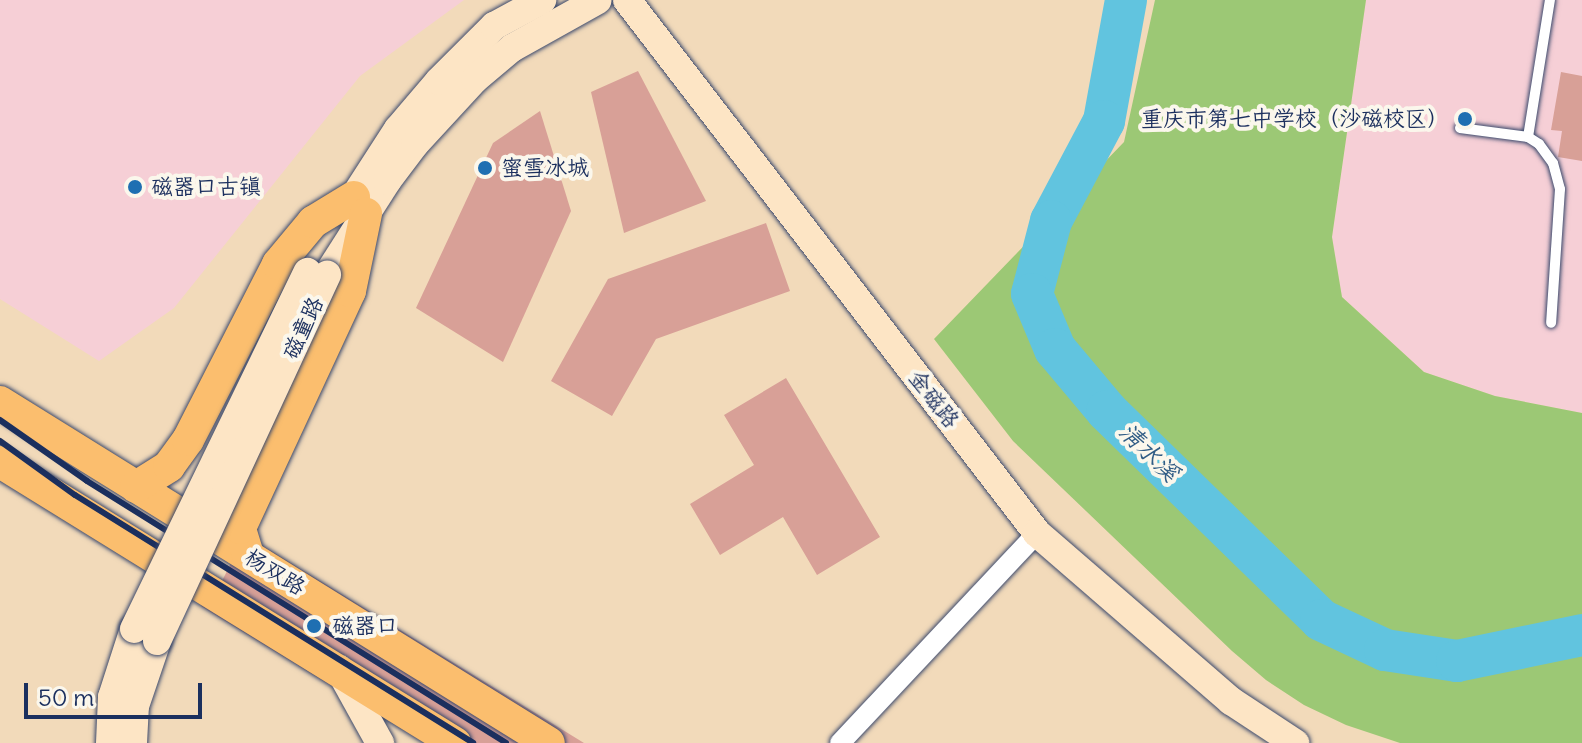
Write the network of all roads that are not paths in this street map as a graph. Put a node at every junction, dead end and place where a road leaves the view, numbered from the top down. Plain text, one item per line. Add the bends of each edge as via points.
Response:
1 (542, 0) edge
2 (598, 0) edge
3 (627, 0) edge
4 (1550, 0) edge
5 (1460, 128) dead end
6 (1528, 137) junction
7 (360, 206) junction
8 (1551, 323) dead end
9 (0, 402) edge
10 (0, 462) edge
11 (136, 487) junction
12 (1037, 533) junction
13 (248, 555) junction
14 (145, 635) junction
15 (339, 669) junction
16 (110, 743) edge
17 (133, 743) edge
18 (380, 743) edge
19 (455, 743) edge
20 (549, 743) edge
21 (840, 743) edge
22 (1295, 743) edge

1 - 7 main road, 磁童路 via 494,26 439,81 398,129
2 - 7 main road, 磁童路 via 512,48 475,79
3 - 12 main road, 金磁路
4 - 6 lane
5 - 6 lane
6 - 8 lane via 1547,153 1560,189
7 - 11 main road via 313,222 278,264 188,440 169,466
7 - 13 main road via 350,291 240,528
7 - 14 main road, 磁童路, bridge via 317,273
9 - 11 main road, 杨双路
10 - 15 main road
11 - 13 main road, 杨双路
12 - 21 street
12 - 22 main road, 金磁路 via 1231,701
13 - 20 main road, 杨双路
14 - 16 main road, 磁童路 via 112,697
14 - 17 main road, 磁童路
15 - 18 main road
15 - 19 main road

